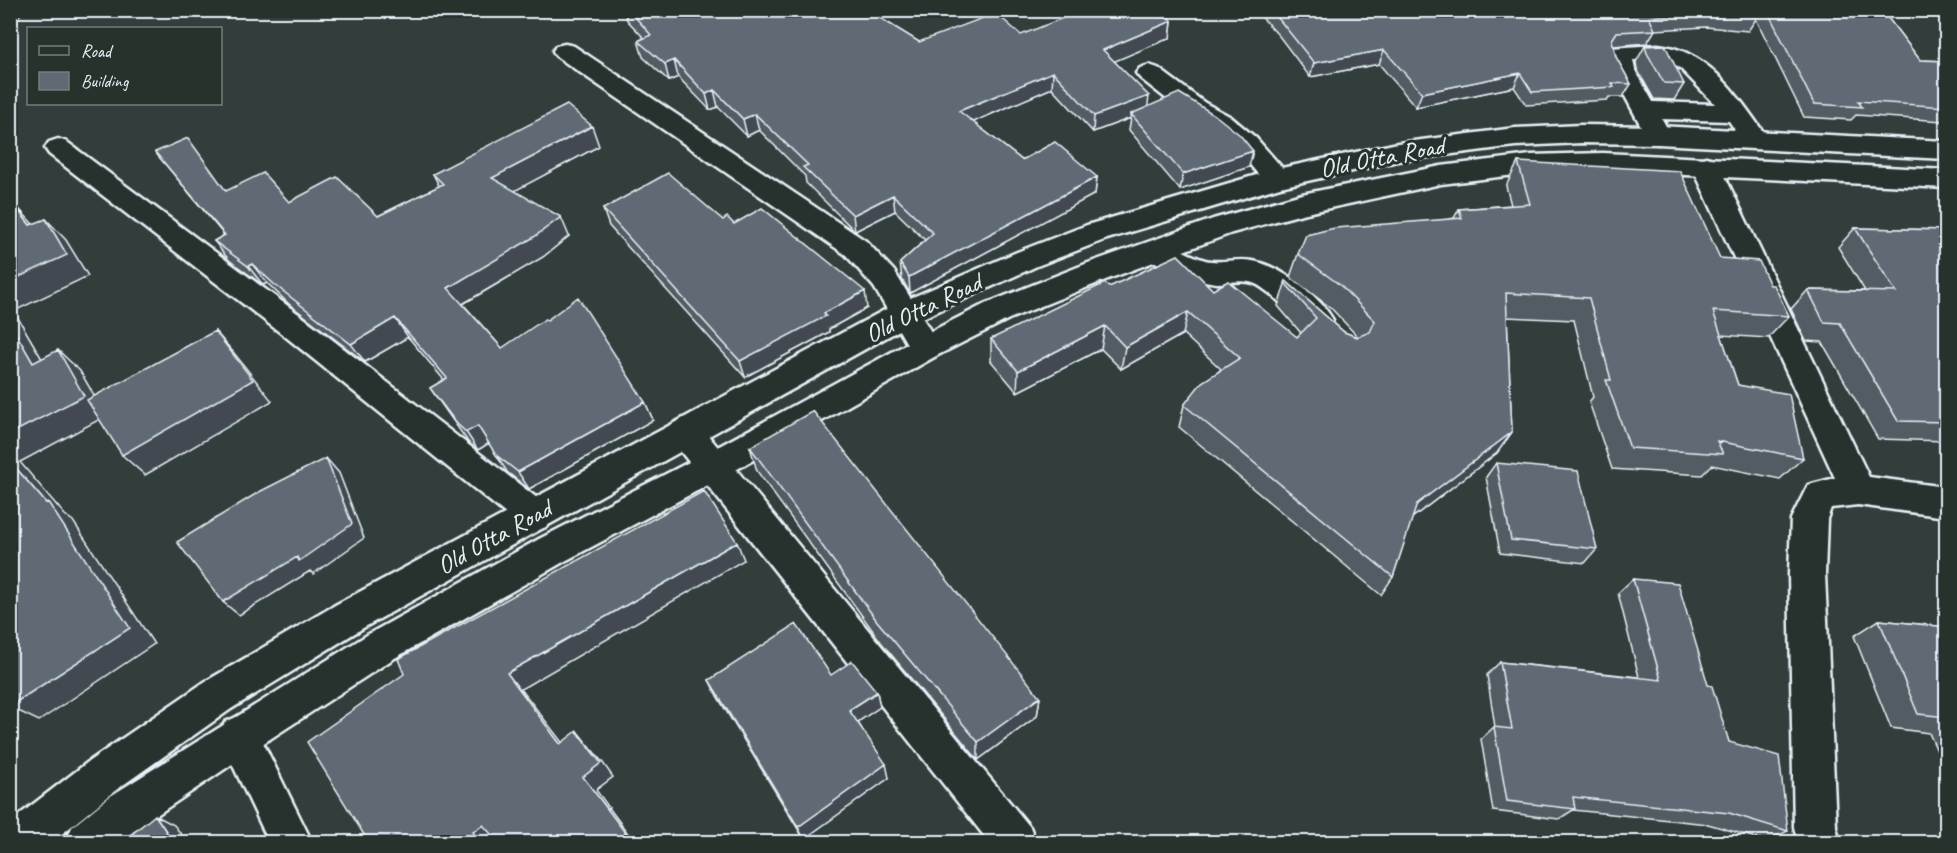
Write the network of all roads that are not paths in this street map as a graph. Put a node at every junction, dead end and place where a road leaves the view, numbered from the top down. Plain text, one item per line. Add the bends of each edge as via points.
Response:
1 (565, 51) dead end
2 (1149, 73) dead end
3 (1736, 112) junction
4 (1651, 123) junction
5 (1755, 139) junction
6 (58, 148) dead end
7 (1947, 150) edge
8 (1706, 166) junction
9 (1277, 178) junction
10 (1947, 179) edge
11 (1157, 250) junction
12 (903, 314) junction
13 (1339, 338) edge
14 (925, 348) junction
15 (686, 432) junction
16 (713, 466) junction
17 (1858, 490) junction
18 (1947, 502) edge
19 (534, 516) junction
20 (238, 735) junction
21 (19, 843) edge
22 (87, 843) edge
23 (291, 843) edge
24 (1015, 843) edge
25 (1819, 843) edge

1 - 12 main road via 856,248 884,279
2 - 9 main road via 1196,109 1222,123
3 - 4 main road
3 - 4 main road via 1690,62 1659,52 1619,53 1623,69
3 - 5 main road
4 - 5 main road, Old Otta Road
4 - 9 main road, Old Otta Road via 1398,152
5 - 7 main road, Old Otta Road
6 - 19 main road
8 - 10 main road, Old Otta Road
8 - 11 main road, Old Otta Road via 1603,162 1479,169 1302,204
8 - 17 main road
9 - 12 main road, Old Otta Road via 1097,232
11 - 13 main road via 1201,269 1256,273 1274,283
11 - 14 main road, Old Otta Road via 998,311
12 - 14 main road
12 - 15 main road, Old Otta Road
14 - 16 main road, Old Otta Road
15 - 16 main road
15 - 19 main road, Old Otta Road
16 - 20 main road, Old Otta Road via 390,641
16 - 24 main road
17 - 18 main road
17 - 25 main road via 1820,495 1809,519 1807,574 1815,827
19 - 21 main road, Old Otta Road via 350,616 217,696 102,776
20 - 22 main road, Old Otta Road via 124,812
20 - 23 main road

